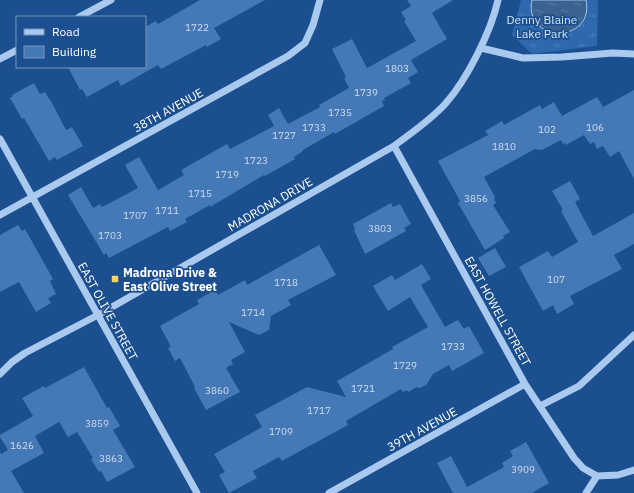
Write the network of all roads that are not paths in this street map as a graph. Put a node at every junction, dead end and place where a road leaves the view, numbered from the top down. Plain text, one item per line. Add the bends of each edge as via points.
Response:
1 (111, 0) edge
2 (320, 0) edge
3 (498, 0) edge
4 (81, 16) edge
5 (481, 48) junction
6 (16, 51) edge
7 (634, 54) edge
8 (0, 59) edge
9 (0, 139) edge
10 (394, 146) junction
11 (33, 198) junction
12 (0, 215) edge
13 (98, 315) junction
14 (634, 335) edge
15 (0, 374) edge
16 (525, 384) junction
17 (540, 406) junction
18 (634, 470) edge
19 (597, 476) junction
20 (197, 493) edge
21 (329, 493) edge
22 (586, 493) edge

1 - 4 street
2 - 11 street, 38TH AVENUE via 305,43 288,56
3 - 5 street, MADRONA DRIVE
5 - 7 street via 523,58
5 - 10 street, MADRONA DRIVE via 446,103
6 - 8 street
9 - 11 street, EAST OLIVE STREET
10 - 13 street, MADRONA DRIVE
10 - 16 street, EAST HOWELL STREET
11 - 12 street, 38TH AVENUE
11 - 13 street, EAST OLIVE STREET
13 - 15 street, MADRONA DRIVE via 25,353
13 - 20 street, EAST OLIVE STREET
14 - 17 street via 579,386
16 - 17 street, EAST HOWELL STREET
16 - 21 street, 39TH AVENUE
17 - 19 street, EAST HOWELL STREET via 574,458 583,468
18 - 19 street via 618,475
19 - 22 street

